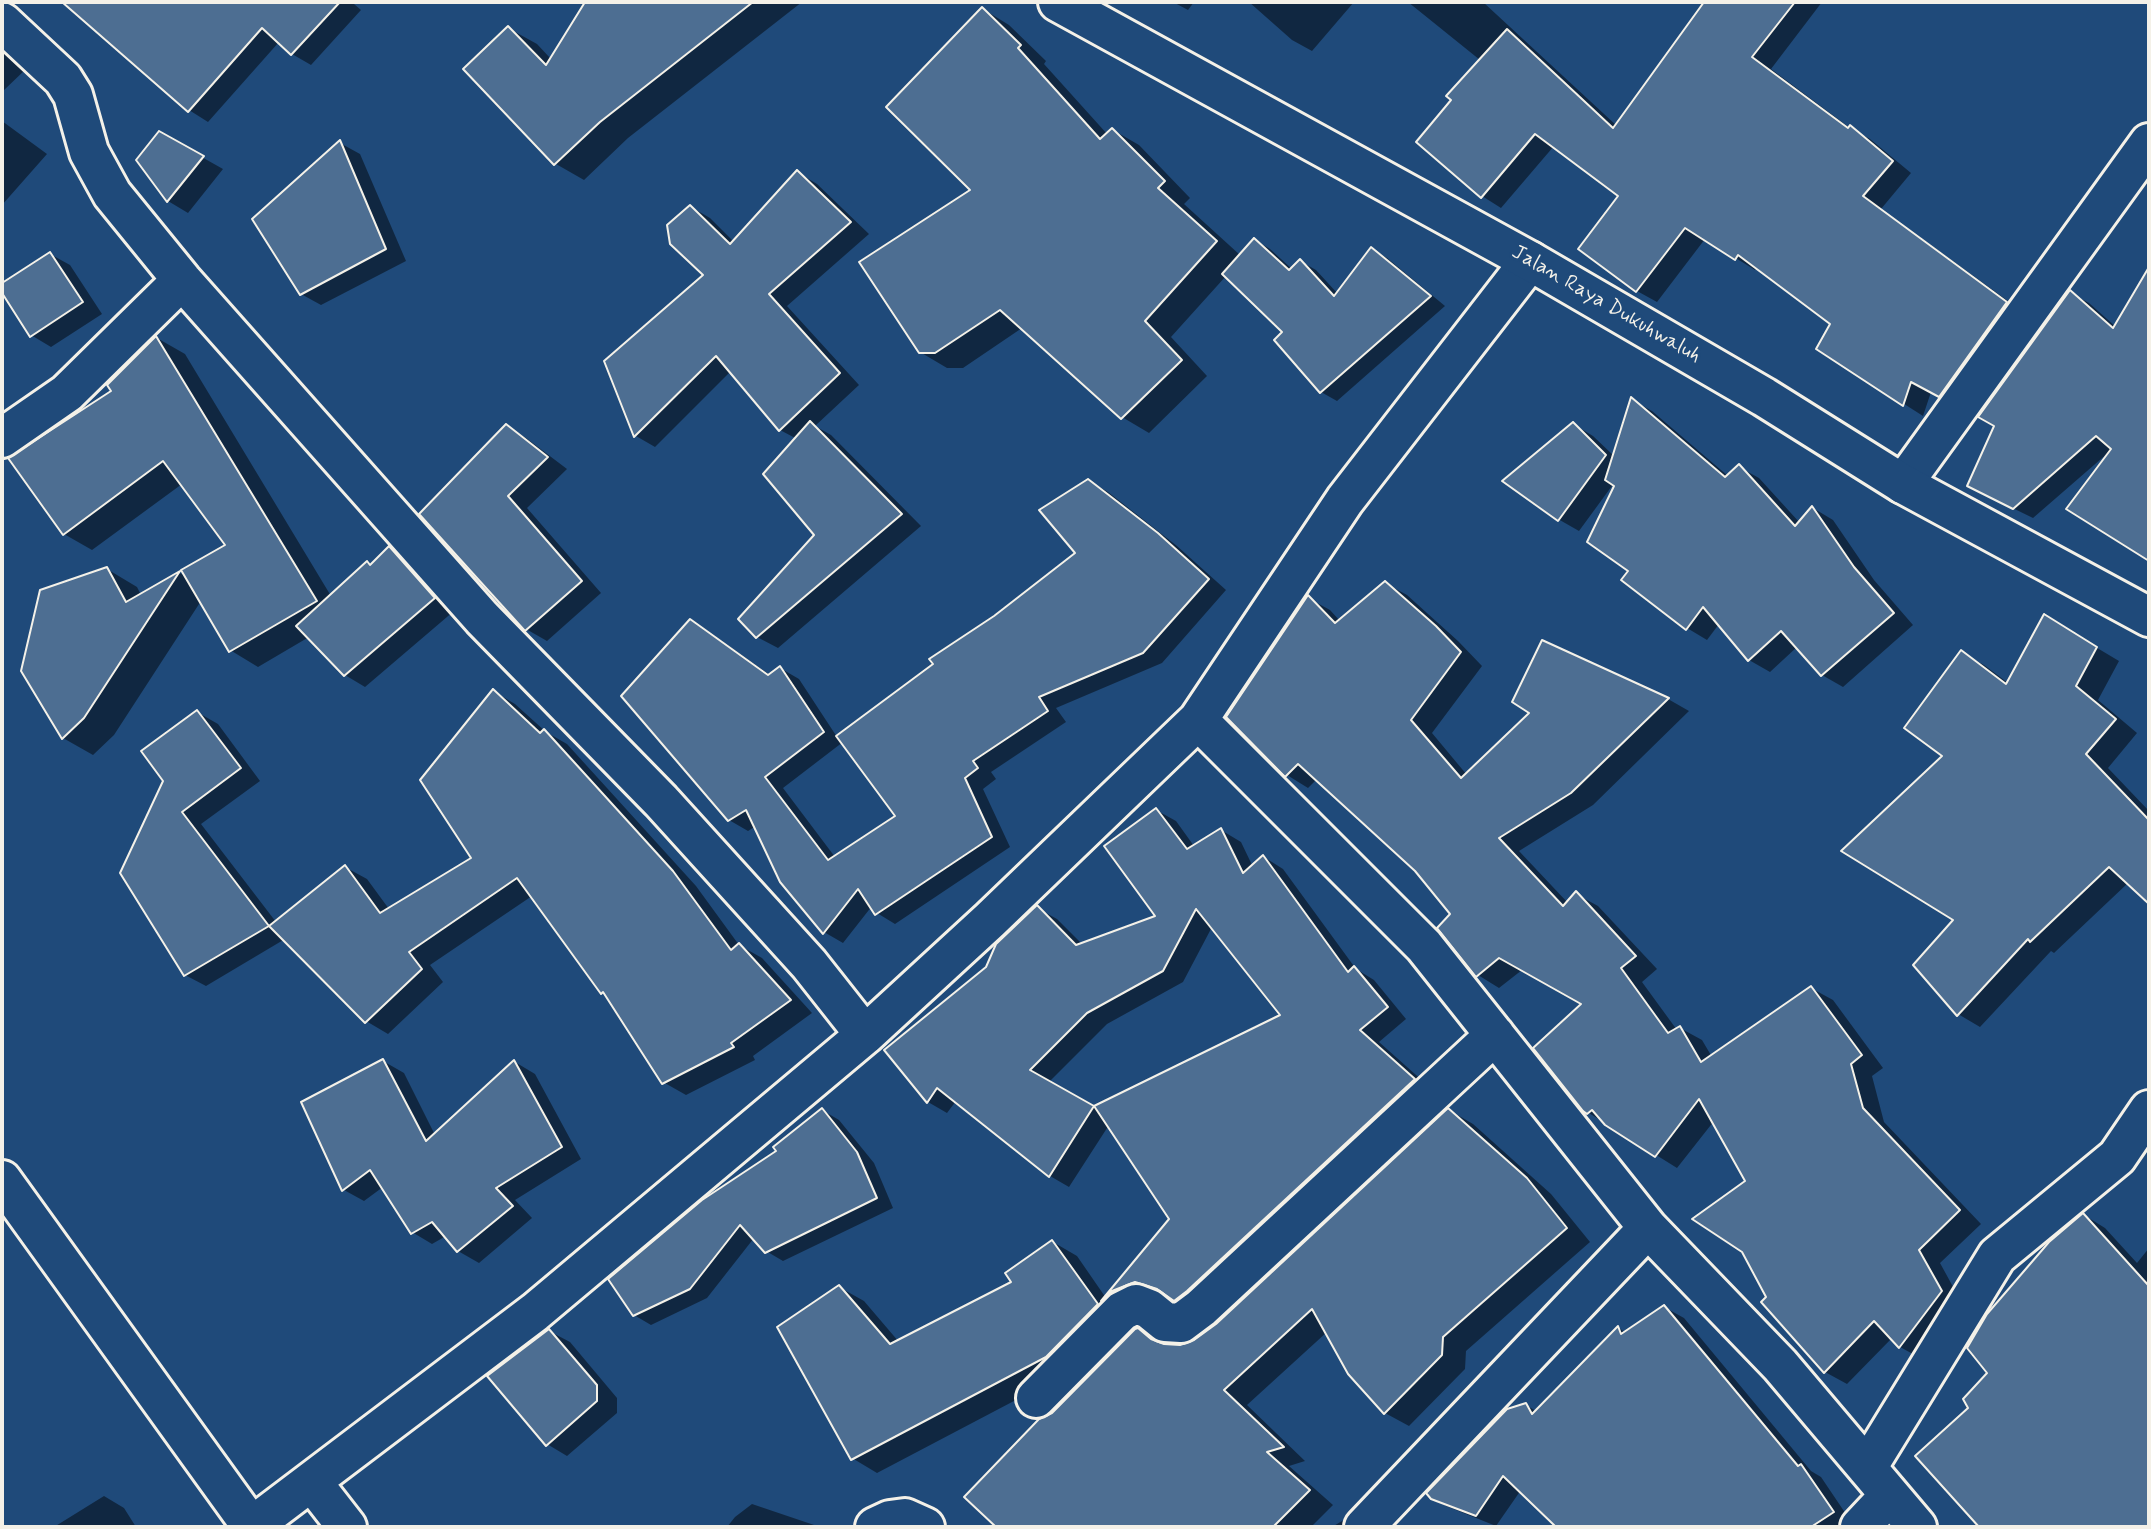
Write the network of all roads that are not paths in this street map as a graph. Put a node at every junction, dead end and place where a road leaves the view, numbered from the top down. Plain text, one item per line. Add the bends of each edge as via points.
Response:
1 (1058, 2) edge
2 (2, 22) edge
3 (2149, 143) edge
4 (1530, 261) junction
5 (183, 280) junction
6 (2, 438) edge
7 (1903, 484) junction
8 (2149, 617) edge
9 (1198, 720) junction
10 (865, 1035) junction
11 (1495, 1035) junction
12 (2149, 1110) edge
13 (2, 1180) edge
14 (1648, 1228) junction
15 (1036, 1398) dead end
16 (1878, 1481) junction
17 (312, 1482) junction
18 (252, 1527) edge
19 (347, 1527) edge
20 (875, 1527) edge
21 (925, 1527) edge
22 (1364, 1527) edge
23 (1860, 1527) edge
24 (1917, 1527) edge

1 - 4 street, Jalan Raya Dukuhwaluh
2 - 5 street via 63,79 73,95 89,152 112,194
3 - 7 street
4 - 7 street, Jalan Raya Dukuhwaluh
4 - 9 street via 1345,500
5 - 6 street via 67,393
5 - 10 street via 482,618 661,801 791,944
7 - 8 street, Jalan Raya Dukuhwaluh
9 - 10 street
9 - 11 street via 1424,946
10 - 17 street via 535,1312
11 - 14 street
11 - 15 street via 1201,1308 1181,1323 1165,1322 1136,1304 1122,1311
12 - 16 street via 2116,1157 1997,1256
13 - 18 street
14 - 16 street via 1780,1365
14 - 22 street
16 - 23 street
16 - 24 street
17 - 18 street
17 - 19 street
20 - 21 street via 905,1518

